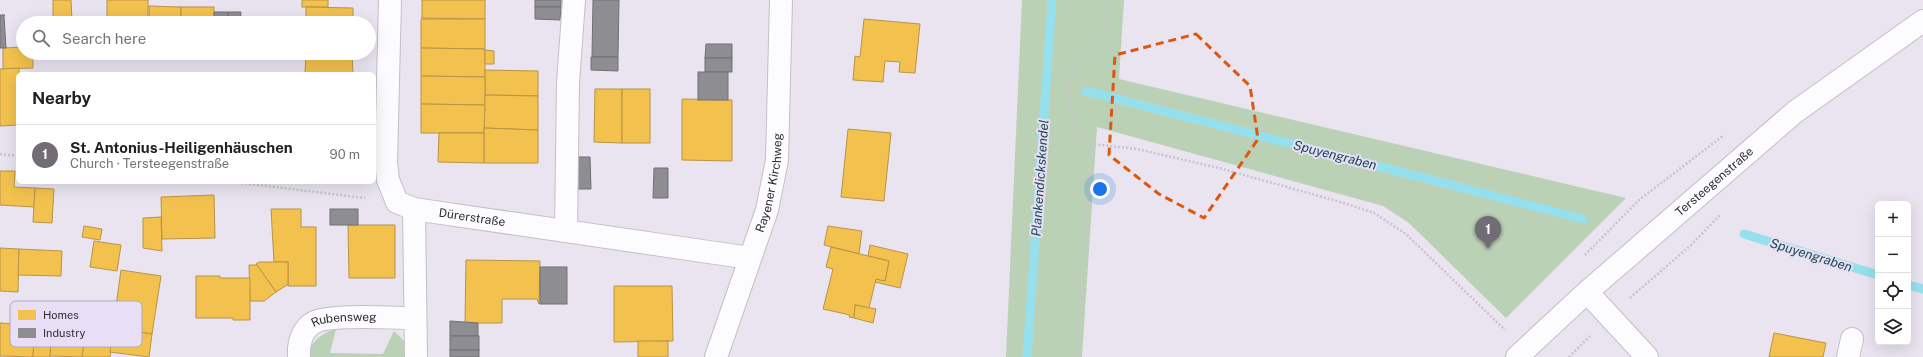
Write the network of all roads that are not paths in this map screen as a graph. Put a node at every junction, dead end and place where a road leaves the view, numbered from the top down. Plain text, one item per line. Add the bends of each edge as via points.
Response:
1 (390, 0) edge
2 (574, 0) edge
3 (781, 0) edge
4 (1923, 22) edge
5 (405, 205) junction
6 (566, 231) junction
7 (750, 258) junction
8 (1587, 292) junction
9 (414, 318) junction
10 (1520, 354) edge
11 (299, 357) edge
12 (416, 357) edge
13 (716, 357) edge
14 (1647, 357) edge

1 - 5 street via 386,162 388,180
2 - 6 street via 568,83
3 - 7 street, Rayener Kirchweg via 777,160 767,210
4 - 8 street, Tersteegenstraße via 1795,112
5 - 6 street, Dürerstraße
5 - 9 street
6 - 7 street, Dürerstraße
7 - 13 street, Rayener Kirchweg
8 - 10 street, Tersteegenstraße
8 - 14 street
9 - 11 street, Rubensweg via 336,318 315,322 303,333
9 - 12 street

